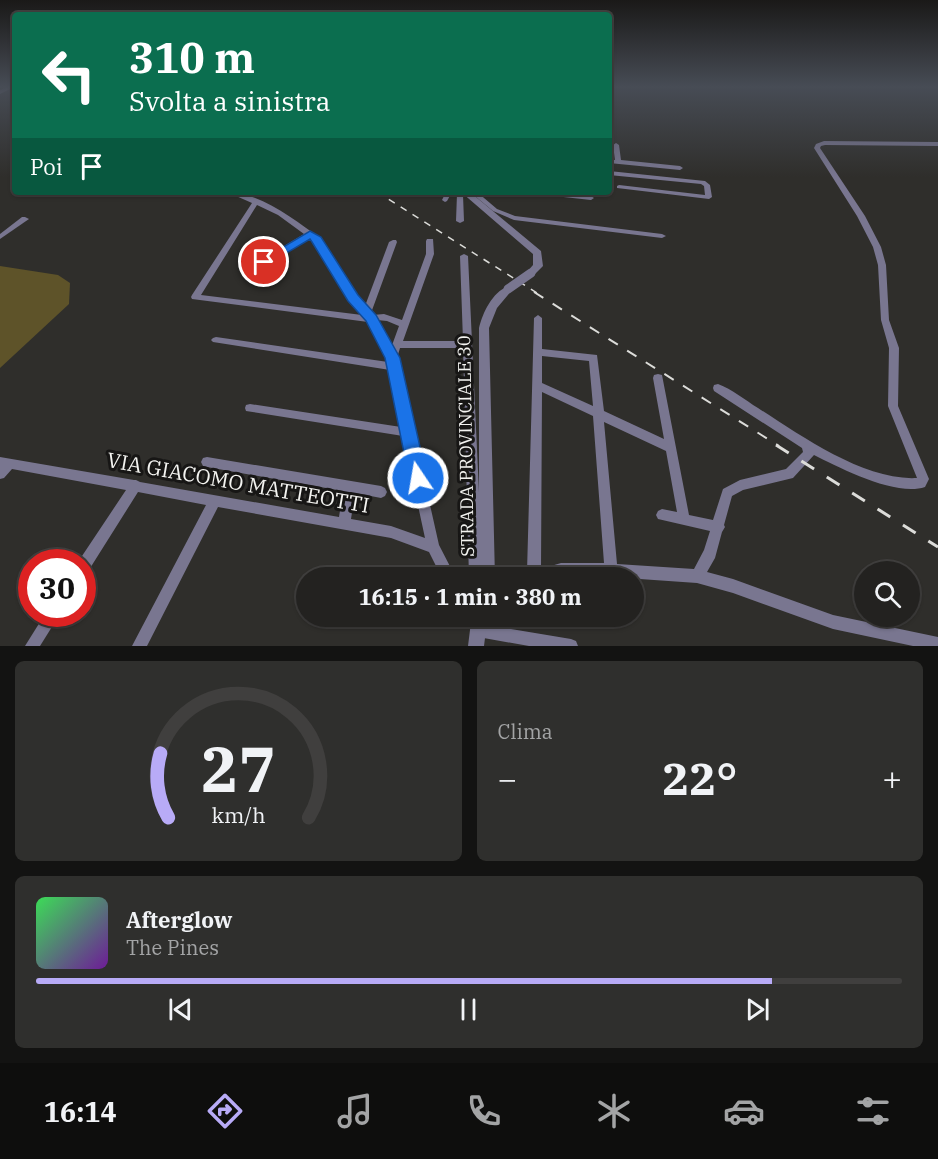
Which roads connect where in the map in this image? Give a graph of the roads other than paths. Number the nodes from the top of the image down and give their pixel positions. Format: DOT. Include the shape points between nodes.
graph roads {
  1 [pos="938,144"];
  2 [pos="616,145"];
  3 [pos="612,162"];
  4 [pos="618,162"];
  5 [pos="680,168"];
  6 [pos="612,172"];
  7 [pos="619,187"];
  8 [pos="238,195"];
  9 [pos="447,195"];
  10 [pos="460,195"];
  11 [pos="469,195"];
  12 [pos="477,195"];
  13 [pos="564,195"];
  14 [pos="591,198"];
  15 [pos="445,200"];
  16 [pos="256,202"];
  17 [pos="25,219"];
  18 [pos="460,221"];
  19 [pos="310,234"];
  20 [pos="662,236"];
  21 [pos="0,237"];
  22 [pos="430,241"];
  23 [pos="393,242"];
  24 [pos="464,256"];
  25 [pos="280,270"];
  26 [pos="369,316"];
  27 [pos="538,318"];
  28 [pos="405,325"];
  29 [pos="216,340"];
  30 [pos="467,344"];
  31 [pos="398,345"];
  32 [pos="537,352"];
  33 [pos="393,363"];
  34 [pos="658,378"];
  35 [pos="537,385"];
  36 [pos="718,388"];
  37 [pos="250,408"];
  38 [pos="598,414"];
  39 [pos="407,432"];
  40 [pos="807,445"];
  41 [pos="671,448"];
  42 [pos="207,462"];
  43 [pos="5,463"];
  44 [pos="0,474"];
  45 [pos="136,485"];
  46 [pos="350,487"];
  47 [pos="381,492"];
  48 [pos="215,500"];
  49 [pos="662,515"];
  50 [pos="684,519"];
  51 [pos="344,523"];
  52 [pos="719,527"];
  53 [pos="434,548"];
  54 [pos="94,549"];
  55 [pos="444,567"];
  56 [pos="476,567"];
  57 [pos="487,567"];
  58 [pos="532,567"];
  59 [pos="611,567"];
  60 [pos="644,572"];
  61 [pos="697,576"];
  62 [pos="44,627"];
  63 [pos="486,627"];
  64 [pos="938,644"];
  65 [pos="32,646"];
  66 [pos="139,646"];
  67 [pos="571,646"];
  1 -- 40 [label="street" via="818,145 877,247 882,265 885,320 894,348 893,406 924,479 913,485 892,480"];
  2 -- 4 [label="street"];
  3 -- 4 [label="street"];
  4 -- 5 [label="street"];
  6 -- 7 [label="street" via="703,182 709,197"];
  8 -- 16 [label="street"];
  9 -- 15 [label="street"];
  10 -- 18 [label="street"];
  11 -- 57 [label="street, STRADA PROVINCIALE 30, bridge" via="538,253 538,266 496,300 488,312 483,342"];
  12 -- 20 [label="street" via="495,210 514,218"];
  13 -- 14 [label="street"];
  16 -- 19 [label="street" via="281,213"];
  16 -- 26 [label="street" via="195,297"];
  17 -- 21 [label="street"];
  19 -- 25 [label="street" via="264,262"];
  19 -- 26 [label="street"];
  22 -- 28 [label="street" via="430,254"];
  23 -- 26 [label="street"];
  24 -- 30 [label="street"];
  26 -- 28 [label="street" via="386,317"];
  26 -- 33 [label="street"];
  27 -- 32 [label="street"];
  28 -- 31 [label="street"];
  29 -- 33 [label="street"];
  30 -- 31 [label="street"];
  30 -- 56 [label="street"];
  31 -- 33 [label="street"];
  32 -- 35 [label="street"];
  32 -- 38 [label="street" via="594,358"];
  33 -- 39 [label="street"];
  34 -- 41 [label="street"];
  35 -- 38 [label="street"];
  35 -- 58 [label="street"];
  36 -- 40 [label="street"];
  37 -- 39 [label="street"];
  38 -- 41 [label="street"];
  38 -- 59 [label="street"];
  39 -- 53 [label="street"];
  40 -- 52 [label="street" via="809,453 789,474 732,488 727,493"];
  41 -- 50 [label="street"];
  42 -- 46 [label="street"];
  43 -- 44 [label="street"];
  43 -- 45 [label="street, VIA GIACOMO MATTEOTTI"];
  45 -- 48 [label="street, VIA GIACOMO MATTEOTTI"];
  45 -- 54 [label="street"];
  46 -- 47 [label="street"];
  46 -- 51 [label="street"];
  48 -- 51 [label="street, VIA GIACOMO MATTEOTTI"];
  48 -- 66 [label="street"];
  49 -- 50 [label="street"];
  50 -- 52 [label="street"];
  51 -- 53 [label="street, VIA GIACOMO MATTEOTTI" via="392,532"];
  52 -- 61 [label="street"];
  53 -- 55 [label="street"];
  60 -- 61 [label="street"];
  61 -- 64 [label="street" via="832,622"];
  62 -- 65 [label="street"];
  63 -- 67 [label="street"];
}
